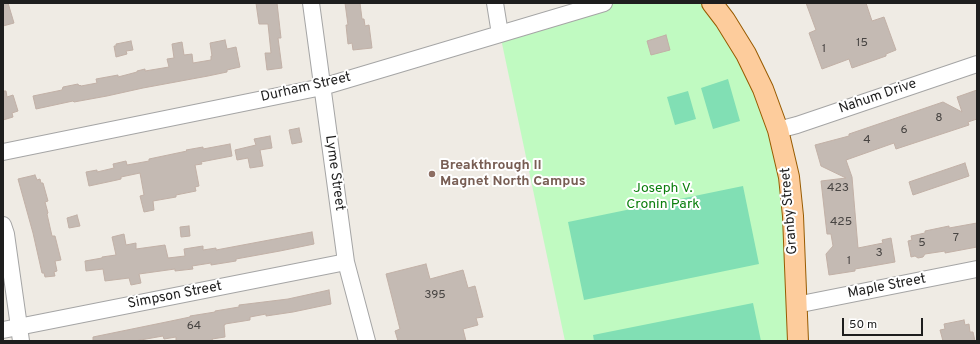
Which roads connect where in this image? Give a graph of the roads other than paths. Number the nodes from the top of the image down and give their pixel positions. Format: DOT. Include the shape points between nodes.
graph roads {
  1 [pos="311,3"];
  2 [pos="495,3"];
  3 [pos="604,3"];
  4 [pos="712,3"];
  5 [pos="500,34"];
  6 [pos="977,64"];
  7 [pos="322,87"];
  8 [pos="778,130"];
  9 [pos="3,152"];
  10 [pos="3,225"];
  11 [pos="346,262"];
  12 [pos="977,269"];
  13 [pos="796,305"];
  14 [pos="3,330"];
  15 [pos="20,334"];
  16 [pos="367,341"];
  17 [pos="798,341"];
  1 -- 7 [label="street, Lyme Street"];
  2 -- 5 [label="street"];
  3 -- 5 [label="street, Durham Street"];
  4 -- 8 [label="main road, Granby Street" via="746,54 763,89"];
  5 -- 7 [label="street, Durham Street"];
  6 -- 8 [label="street, Nahum Drive"];
  7 -- 9 [label="street, Durham Street"];
  7 -- 11 [label="street, Lyme Street"];
  8 -- 13 [label="main road, Granby Street" via="789,177"];
  10 -- 15 [label="street"];
  11 -- 15 [label="street, Simpson Street"];
  11 -- 16 [label="street, Lyme Street"];
  12 -- 13 [label="street, Maple Street"];
  13 -- 17 [label="main road, Granby Street"];
  14 -- 15 [label="street, Simpson Street"];
}
